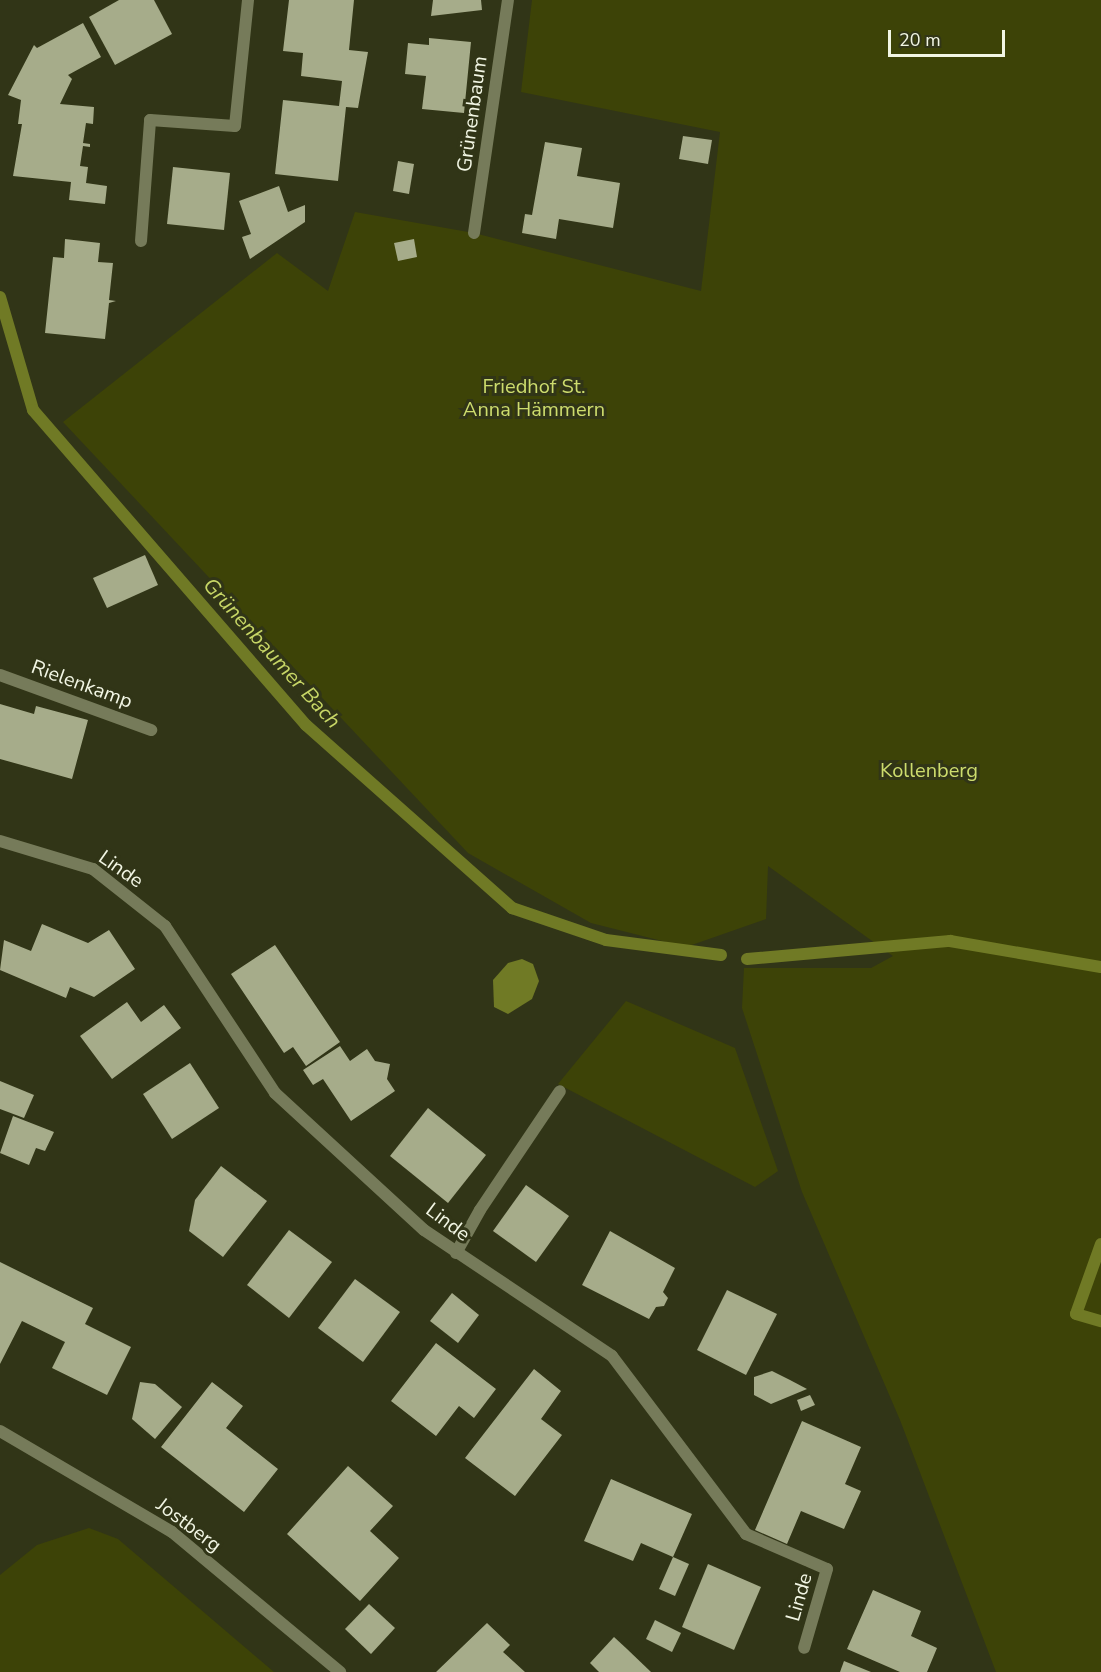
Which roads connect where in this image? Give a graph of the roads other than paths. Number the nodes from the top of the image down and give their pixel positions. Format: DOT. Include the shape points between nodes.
graph roads {
  1 [pos="248,0"];
  2 [pos="508,0"];
  3 [pos="474,233"];
  4 [pos="141,241"];
  5 [pos="0,675"];
  6 [pos="152,730"];
  7 [pos="0,841"];
  8 [pos="560,1091"];
  9 [pos="456,1253"];
  10 [pos="0,1431"];
  11 [pos="804,1648"];
  12 [pos="340,1672"];
  1 -- 4 [label="street" via="235,126 150,120"];
  2 -- 3 [label="street, Grünenbaum"];
  5 -- 6 [label="street, Rielenkamp"];
  7 -- 9 [label="street, Linde" via="93,869 165,926 275,1093 424,1230"];
  8 -- 9 [label="street" via="480,1210"];
  9 -- 11 [label="street, Linde" via="612,1356 746,1534 827,1569"];
  10 -- 12 [label="street, Jostberg" via="172,1532"];
}
